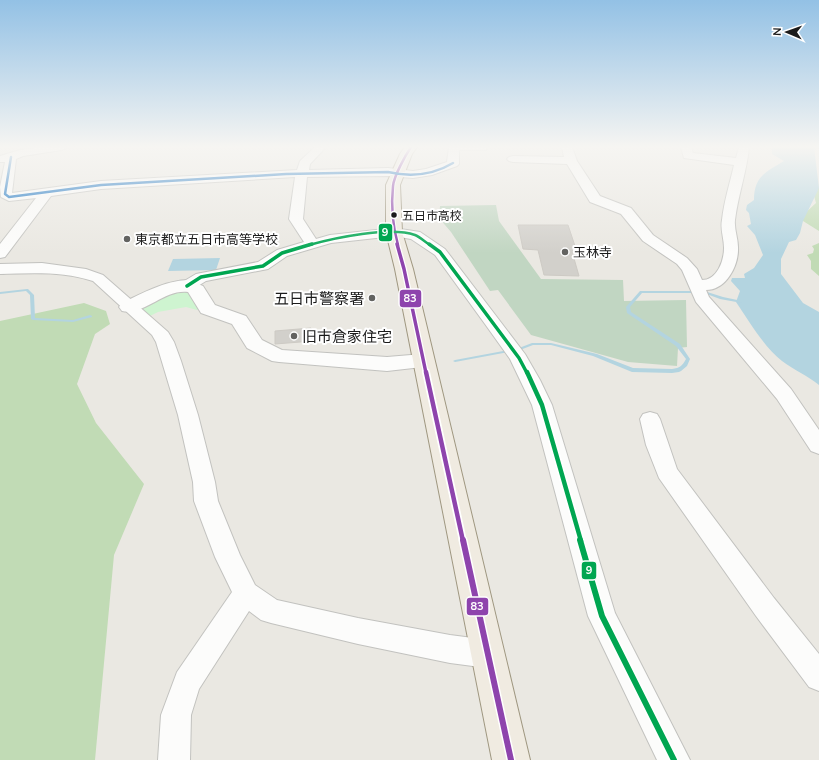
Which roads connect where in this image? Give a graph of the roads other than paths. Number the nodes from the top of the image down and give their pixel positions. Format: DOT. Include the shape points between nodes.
graph roads {
  1 [pos="5,182"];
  2 [pos="160,182"];
  3 [pos="300,182"];
  4 [pos="394,182"];
  5 [pos="585,182"];
  6 [pos="736,182"];
  7 [pos="47,192"];
  8 [pos="2,195"];
  9 [pos="394,232"];
  10 [pos="312,244"];
  11 [pos="1,252"];
  12 [pos="0,270"];
  13 [pos="187,286"];
  14 [pos="698,289"];
  15 [pos="130,306"];
  16 [pos="423,361"];
  17 [pos="650,419"];
  18 [pos="818,442"];
  19 [pos="246,593"];
  20 [pos="488,654"];
  21 [pos="819,677"];
  22 [pos="174,760"];
  23 [pos="512,760"];
  24 [pos="674,760"];
  1 -- 8 [label="street"];
  2 -- 7 [label="street"];
  3 -- 10 [label="street" via="296,219"];
  4 -- 9 [label="main road" via="392,200"];
  5 -- 14 [label="street" via="595,199 626,211 648,238 682,261 689,269"];
  6 -- 14 [label="street" via="728,221 731,249 728,263 717,281"];
  7 -- 8 [label="street" via="16,197"];
  7 -- 11 [label="street"];
  9 -- 10 [label="street" via="330,239"];
  9 -- 16 [label="main road"];
  9 -- 24 [label="street" via="415,235 440,252 514,351 531,380 542,406 602,616"];
  10 -- 13 [label="street" via="282,253 263,266 201,277"];
  12 -- 15 [label="street" via="42,268 86,274 98,278"];
  13 -- 15 [label="street" via="167,290"];
  13 -- 16 [label="street" via="197,291 208,309 239,320 254,344 279,356 387,364"];
  14 -- 18 [label="street" via="733,336 784,394"];
  15 -- 19 [label="street" via="159,332 165,342 188,415 206,501 228,557"];
  16 -- 20 [label="main road"];
  17 -- 21 [label="street" via="667,472 765,608"];
  19 -- 20 [label="street" via="271,611 358,631"];
  19 -- 22 [label="street" via="187,682 176,715"];
  20 -- 23 [label="main road"];
}
